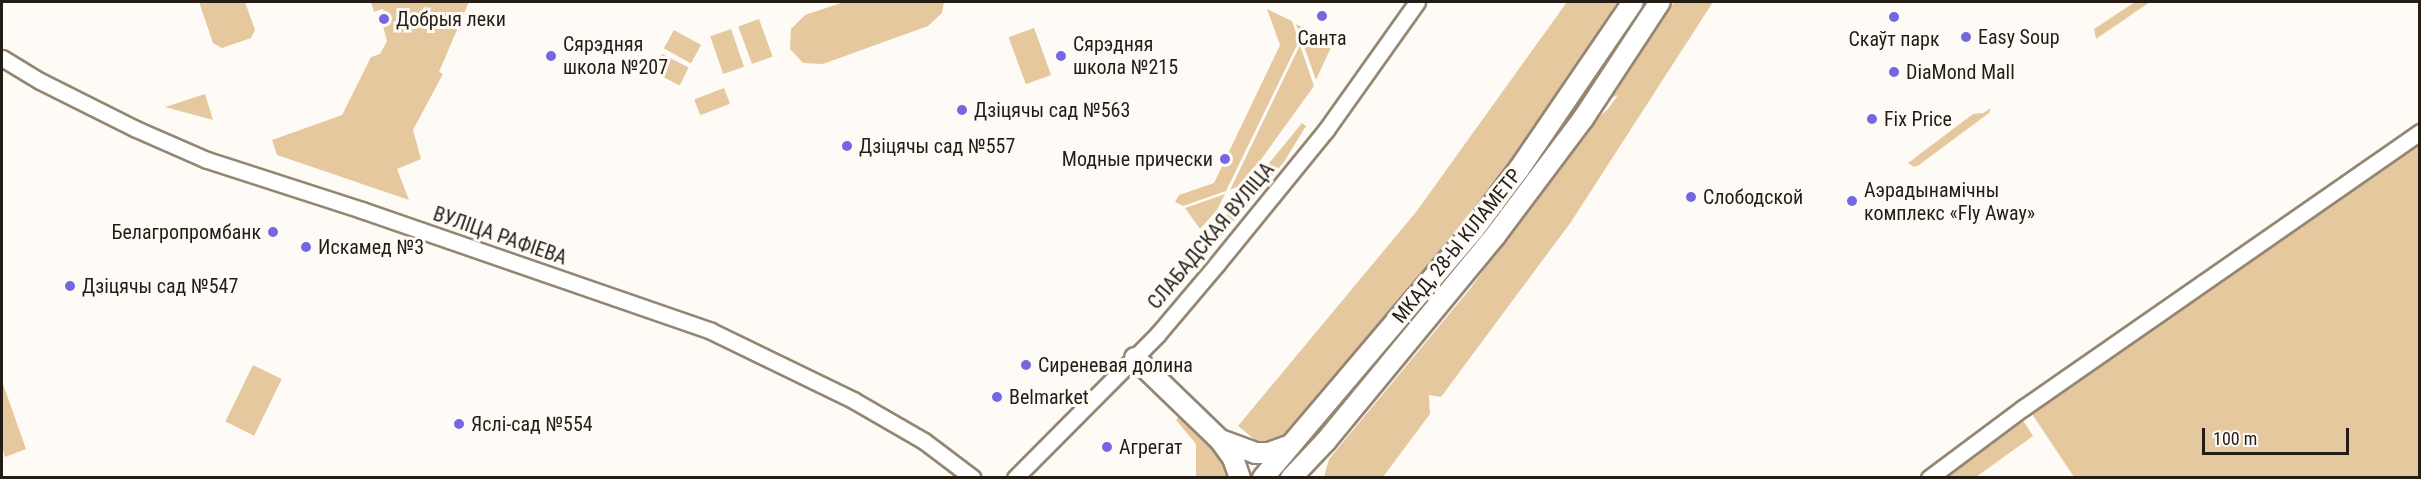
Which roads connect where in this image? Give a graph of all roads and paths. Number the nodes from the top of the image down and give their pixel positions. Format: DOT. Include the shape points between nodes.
graph roads {
  1 [pos="1417,2"];
  2 [pos="1633,2"];
  3 [pos="1660,2"];
  4 [pos="2,58"];
  5 [pos="2420,132"];
  6 [pos="1135,358"];
  7 [pos="1220,440"];
  8 [pos="1326,441"];
  9 [pos="1294,444"];
  10 [pos="973,477"];
  11 [pos="1015,477"];
  12 [pos="1240,477"];
  13 [pos="1263,477"];
  14 [pos="1291,477"];
  15 [pos="1315,477"];
  16 [pos="1929,477"];
  1 -- 6 [label="main road, СЛАБАДСКАЯ ВУЛІЦА" via="1326,129"];
  2 -- 9 [label="highway, МКАД, 28-Ы КІЛАМЕТР" via="1474,230"];
  3 -- 8 [label="highway, МКАД, 28-Ы КІЛАМЕТР" via="1577,128 1451,292"];
  4 -- 10 [label="main road, ВУЛІЦА РАФІЕВА" via="178,149 711,331 853,400 924,441"];
  5 -- 16 [label="main road"];
  6 -- 7 [label="highway"];
  6 -- 11 [label="main road, СЛАБАДСКАЯ ВУЛІЦА"];
  7 -- 9 [label="highway" via="1255,453 1269,453"];
  7 -- 12 [label="highway"];
  8 -- 14 [label="highway, МКАД, 28-Ы КІЛАМЕТР"];
  8 -- 15 [label="highway" via="1315,465"];
  9 -- 13 [label="highway, МКАД, 28-Ы КІЛАМЕТР"];
}
